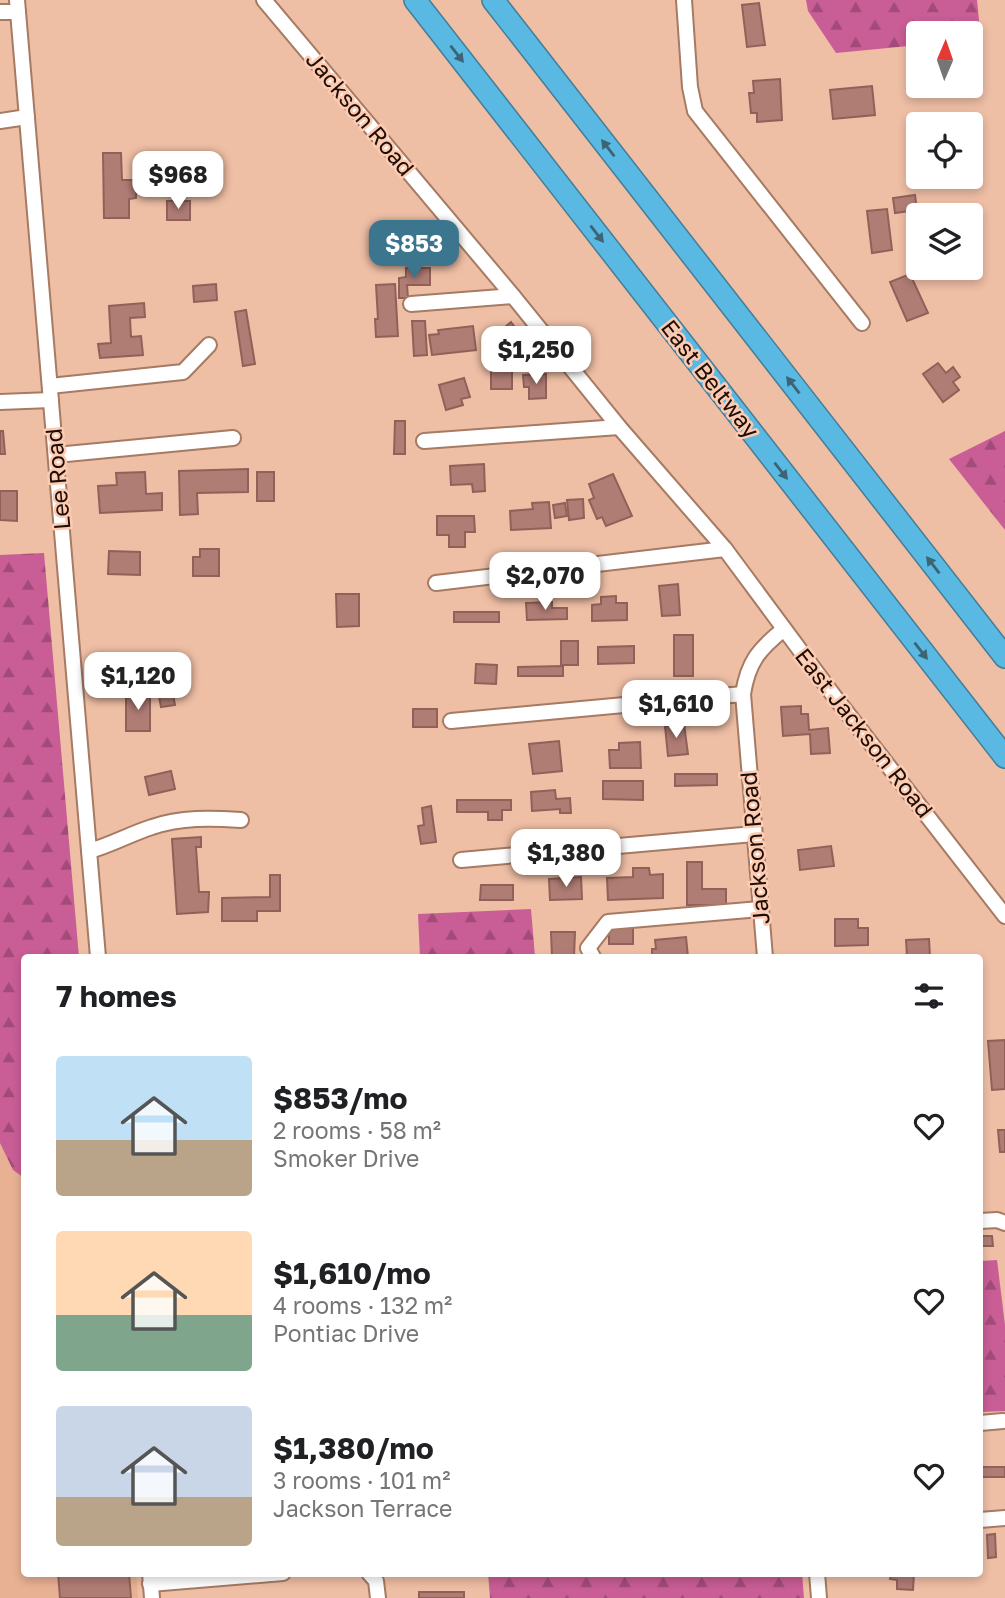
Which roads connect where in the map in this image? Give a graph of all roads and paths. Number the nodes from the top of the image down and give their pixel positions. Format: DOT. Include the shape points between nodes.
graph roads {
  1 [pos="264,0"];
  2 [pos="415,0"];
  3 [pos="493,0"];
  4 [pos="684,0"];
  5 [pos="18,6"];
  6 [pos="0,12"];
  7 [pos="27,117"];
  8 [pos="0,121"];
  9 [pos="513,296"];
  10 [pos="411,304"];
  11 [pos="862,323"];
  12 [pos="209,345"];
  13 [pos="50,393"];
  14 [pos="0,402"];
  15 [pos="619,427"];
  16 [pos="233,438"];
  17 [pos="424,441"];
  18 [pos="56,455"];
  19 [pos="725,549"];
  20 [pos="436,583"];
  21 [pos="785,629"];
  22 [pos="1005,657"];
  23 [pos="743,694"];
  24 [pos="451,721"];
  25 [pos="1005,757"];
  26 [pos="241,820"];
  27 [pos="754,834"];
  28 [pos="89,851"];
  29 [pos="461,860"];
  30 [pos="760,909"];
  31 [pos="1005,916"];
  32 [pos="98,954"];
  33 [pos="591,954"];
  34 [pos="765,954"];
  35 [pos="983,1221"];
  36 [pos="1005,1223"];
  37 [pos="1003,1421"];
  38 [pos="983,1423"];
  39 [pos="1005,1518"];
  40 [pos="983,1520"];
  41 [pos="239,1577"];
  42 [pos="372,1577"];
  43 [pos="817,1577"];
  44 [pos="151,1585"];
  45 [pos="378,1598"];
  46 [pos="819,1598"];
  1 -- 9 [label="street, Jackson Road"];
  2 -- 25 [label="highway, East Beltway, one-way"];
  22 -- 3 [label="highway, one-way"];
  4 -- 11 [label="street" via="695,111"];
  5 -- 6 [label="street"];
  5 -- 7 [label="street, Lee Road"];
  7 -- 8 [label="street"];
  7 -- 13 [label="street, Lee Road"];
  9 -- 10 [label="street"];
  9 -- 15 [label="street, Jackson Road"];
  12 -- 13 [label="street" via="183,372"];
  13 -- 14 [label="street"];
  13 -- 18 [label="street, Lee Road"];
  15 -- 17 [label="street"];
  15 -- 19 [label="street, Jackson Road"];
  16 -- 18 [label="street"];
  18 -- 28 [label="street, Lee Road"];
  19 -- 20 [label="street"];
  19 -- 21 [label="street, East Jackson Road"];
  21 -- 23 [label="street, Jackson Road" via="762,646 746,674"];
  21 -- 31 [label="street, East Jackson Road"];
  23 -- 24 [label="street"];
  23 -- 27 [label="street, Jackson Road"];
  26 -- 28 [label="street" via="174,821"];
  27 -- 29 [label="street"];
  27 -- 30 [label="street, Jackson Road"];
  28 -- 32 [label="street, Lee Road"];
  30 -- 33 [label="street" via="608,922 588,948"];
  30 -- 34 [label="street, Jackson Road"];
  35 -- 36 [label="street"];
  37 -- 38 [label="street"];
  39 -- 40 [label="street"];
  41 -- 44 [label="street"];
  42 -- 45 [label="street"];
  43 -- 46 [label="street"];
}
